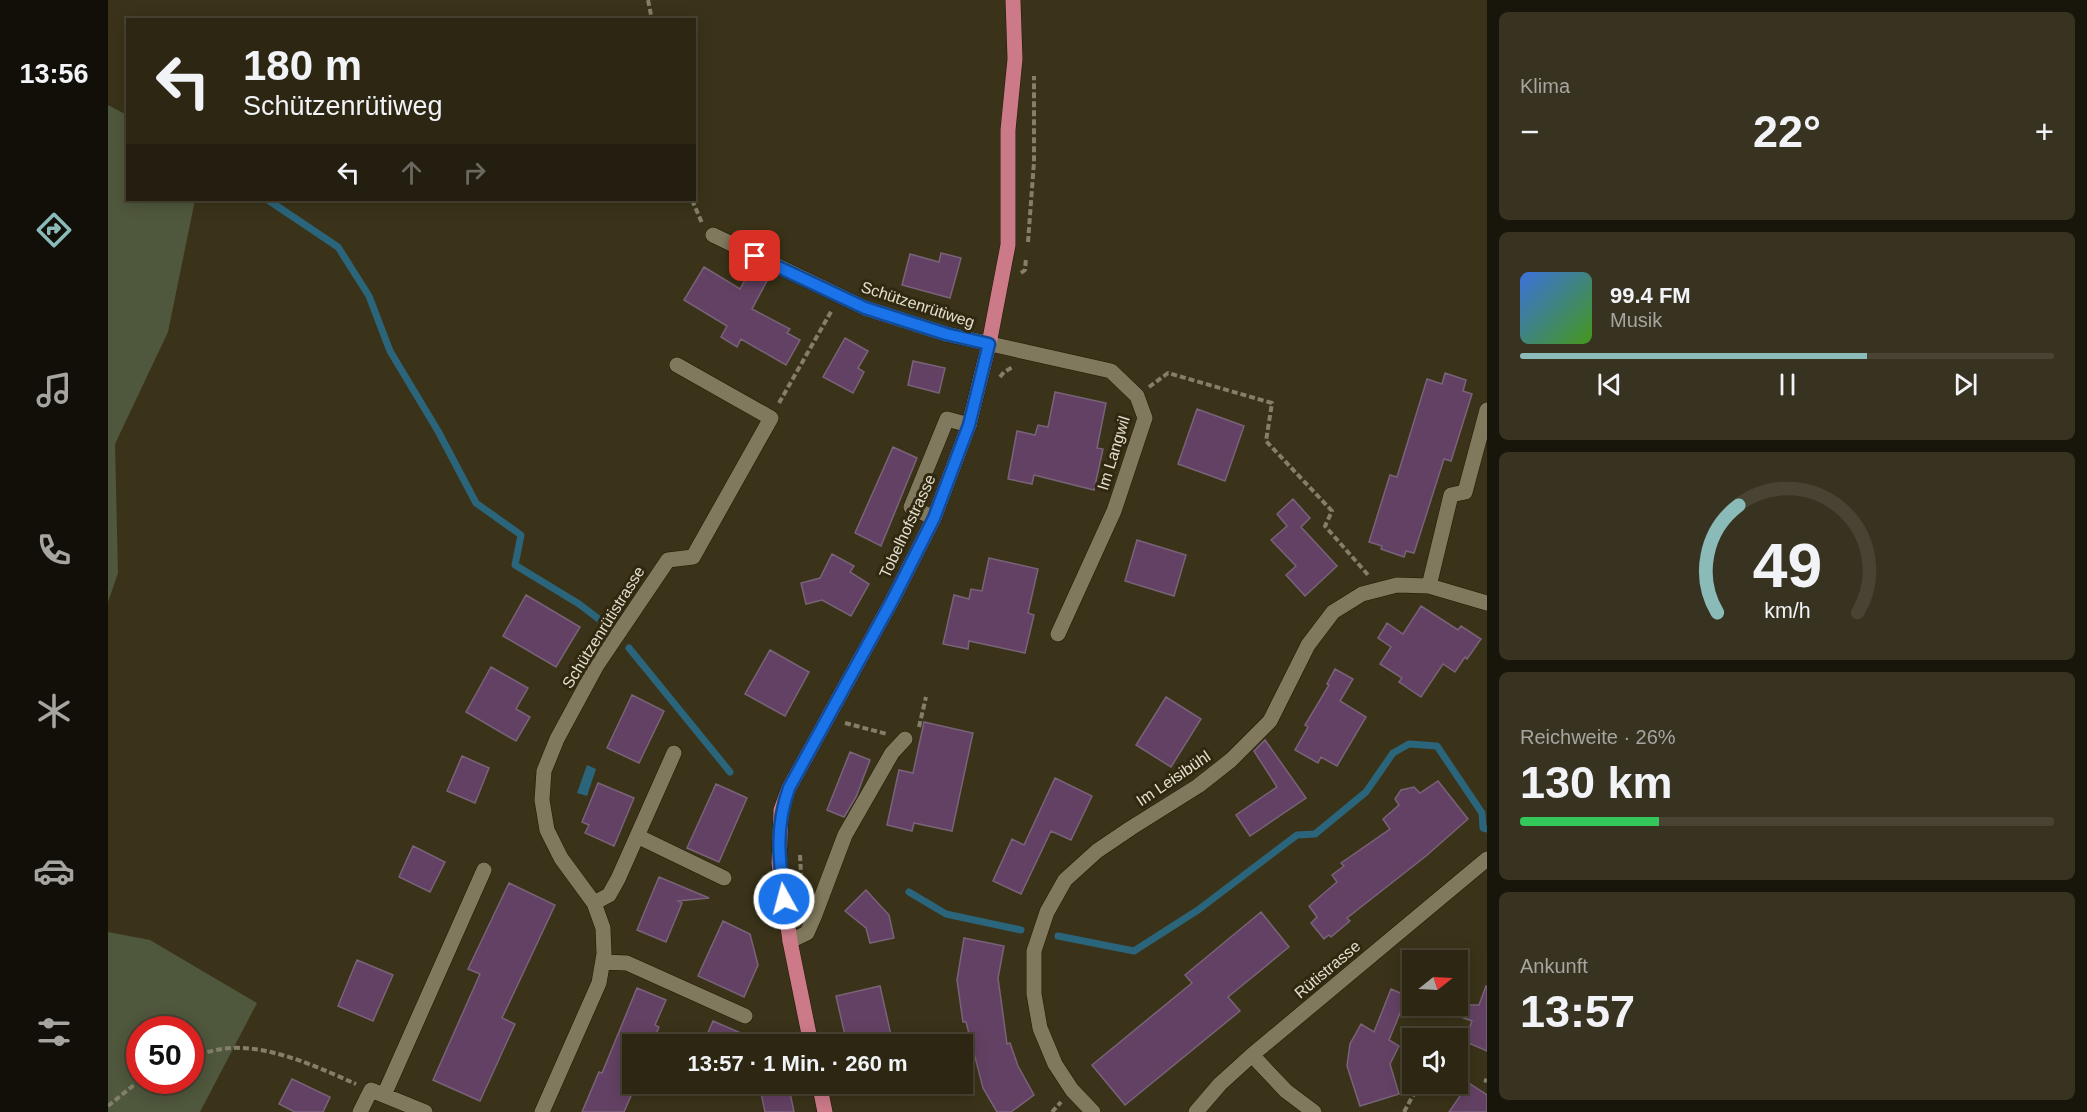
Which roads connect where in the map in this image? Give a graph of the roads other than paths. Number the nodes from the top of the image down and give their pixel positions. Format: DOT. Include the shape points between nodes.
graph roads {
  1 [pos="1013,0"];
  2 [pos="712,235"];
  3 [pos="989,344"];
  4 [pos="677,365"];
  5 [pos="1487,410"];
  6 [pos="969,425"];
  7 [pos="934,518"];
  8 [pos="1429,586"];
  9 [pos="1487,603"];
  10 [pos="1058,634"];
  11 [pos="906,735"];
  12 [pos="674,753"];
  13 [pos="637,836"];
  14 [pos="1487,859"];
  15 [pos="484,870"];
  16 [pos="724,878"];
  17 [pos="594,903"];
  18 [pos="790,941"];
  19 [pos="603,962"];
  20 [pos="745,1016"];
  21 [pos="809,1034"];
  22 [pos="1252,1055"];
  23 [pos="378,1093"];
  24 [pos="821,1094"];
  25 [pos="360,1112"];
  26 [pos="425,1112"];
  27 [pos="542,1112"];
  28 [pos="825,1112"];
  29 [pos="1093,1112"];
  30 [pos="1196,1112"];
  31 [pos="1314,1112"];
  1 -- 3 [label="main road, Tobelhofstrasse" via="1015,59 1008,130 1008,245"];
  2 -- 3 [label="street, Schützenrütiweg" via="865,308"];
  3 -- 6 [label="main road, Tobelhofstrasse"];
  3 -- 10 [label="street, Im Langwil" via="1111,371 1137,396 1145,418 1114,511"];
  4 -- 17 [label="street, Schützenrütistrasse" via="771,418 693,556 668,560 597,665 544,771 542,800 547,830 561,858"];
  5 -- 8 [label="street" via="1465,492 1451,495"];
  6 -- 7 [label="main road, Tobelhofstrasse"];
  6 -- 7 [label="street" via="947,420 911,507"];
  7 -- 18 [label="main road, Tobelhofstrasse" via="789,788 781,810 779,863"];
  8 -- 9 [label="street, Im Leisibühl"];
  8 -- 29 [label="street, Im Leisibühl" via="1374,589 1333,612 1308,645 1270,721 1231,760 1106,846 1065,880 1047,912 1034,951 1034,994 1040,1028 1055,1064"];
  11 -- 18 [label="street" via="891,753 845,835 807,933"];
  12 -- 13 [label="street"];
  13 -- 16 [label="street"];
  13 -- 17 [label="street" via="609,895"];
  14 -- 22 [label="street, Rütistrasse"];
  15 -- 23 [label="street"];
  17 -- 19 [label="street, Schützenrütistrasse" via="603,928"];
  18 -- 21 [label="main road, Tobelhofstrasse"];
  19 -- 20 [label="street" via="627,963"];
  19 -- 27 [label="street, Schützenrütistrasse" via="599,983"];
  22 -- 30 [label="street, Rütistrasse"];
  22 -- 31 [label="street" via="1286,1091"];
  23 -- 25 [label="street"];
  23 -- 26 [label="street"];
  24 -- 28 [label="main road"];
}
